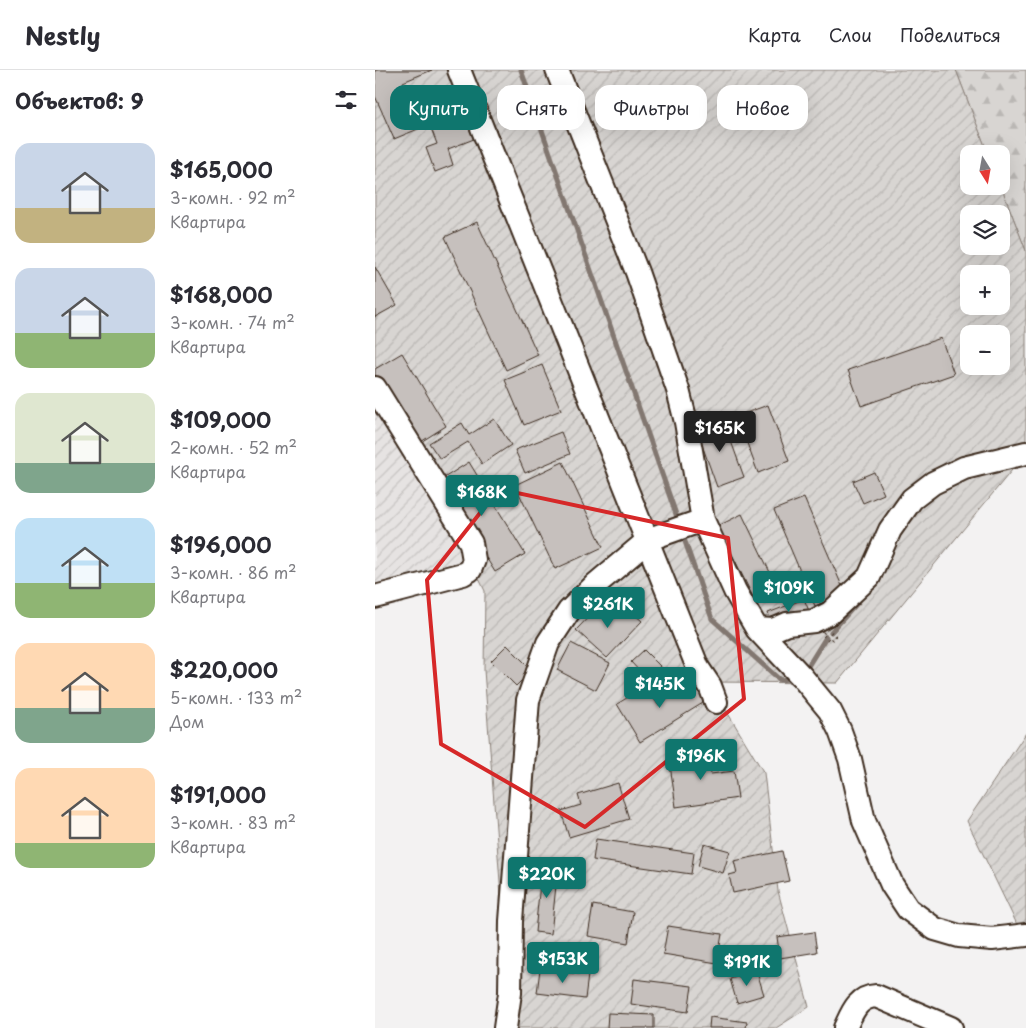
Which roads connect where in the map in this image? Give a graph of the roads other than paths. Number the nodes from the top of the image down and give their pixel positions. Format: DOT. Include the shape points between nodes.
graph roads {
  1 [pos="459,70"];
  2 [pos="557,70"];
  3 [pos="375,388"];
  4 [pos="1026,453"];
  5 [pos="698,522"];
  6 [pos="651,540"];
  7 [pos="375,596"];
  8 [pos="757,629"];
  9 [pos="716,702"];
  10 [pos="1026,935"];
  11 [pos="505,1028"];
  12 [pos="845,1028"];
  13 [pos="951,1028"];
  1 -- 6 [label="street"];
  2 -- 5 [label="street" via="637,272 678,390 687,422"];
  3 -- 7 [label="street" via="471,543 474,560 470,570 463,574"];
  4 -- 8 [label="street" via="964,468 933,483 912,499 890,530 869,577 830,612 814,621 787,624 773,630"];
  5 -- 6 [label="street"];
  5 -- 8 [label="street"];
  6 -- 9 [label="street" via="698,668"];
  6 -- 11 [label="street" via="595,585 569,611 548,642 528,700 511,921 510,994"];
  8 -- 10 [label="street" via="830,711 850,759 864,821 892,885 908,909 935,929 959,936 992,939"];
  12 -- 13 [label="street" via="854,1007 869,996 876,996"];
}
